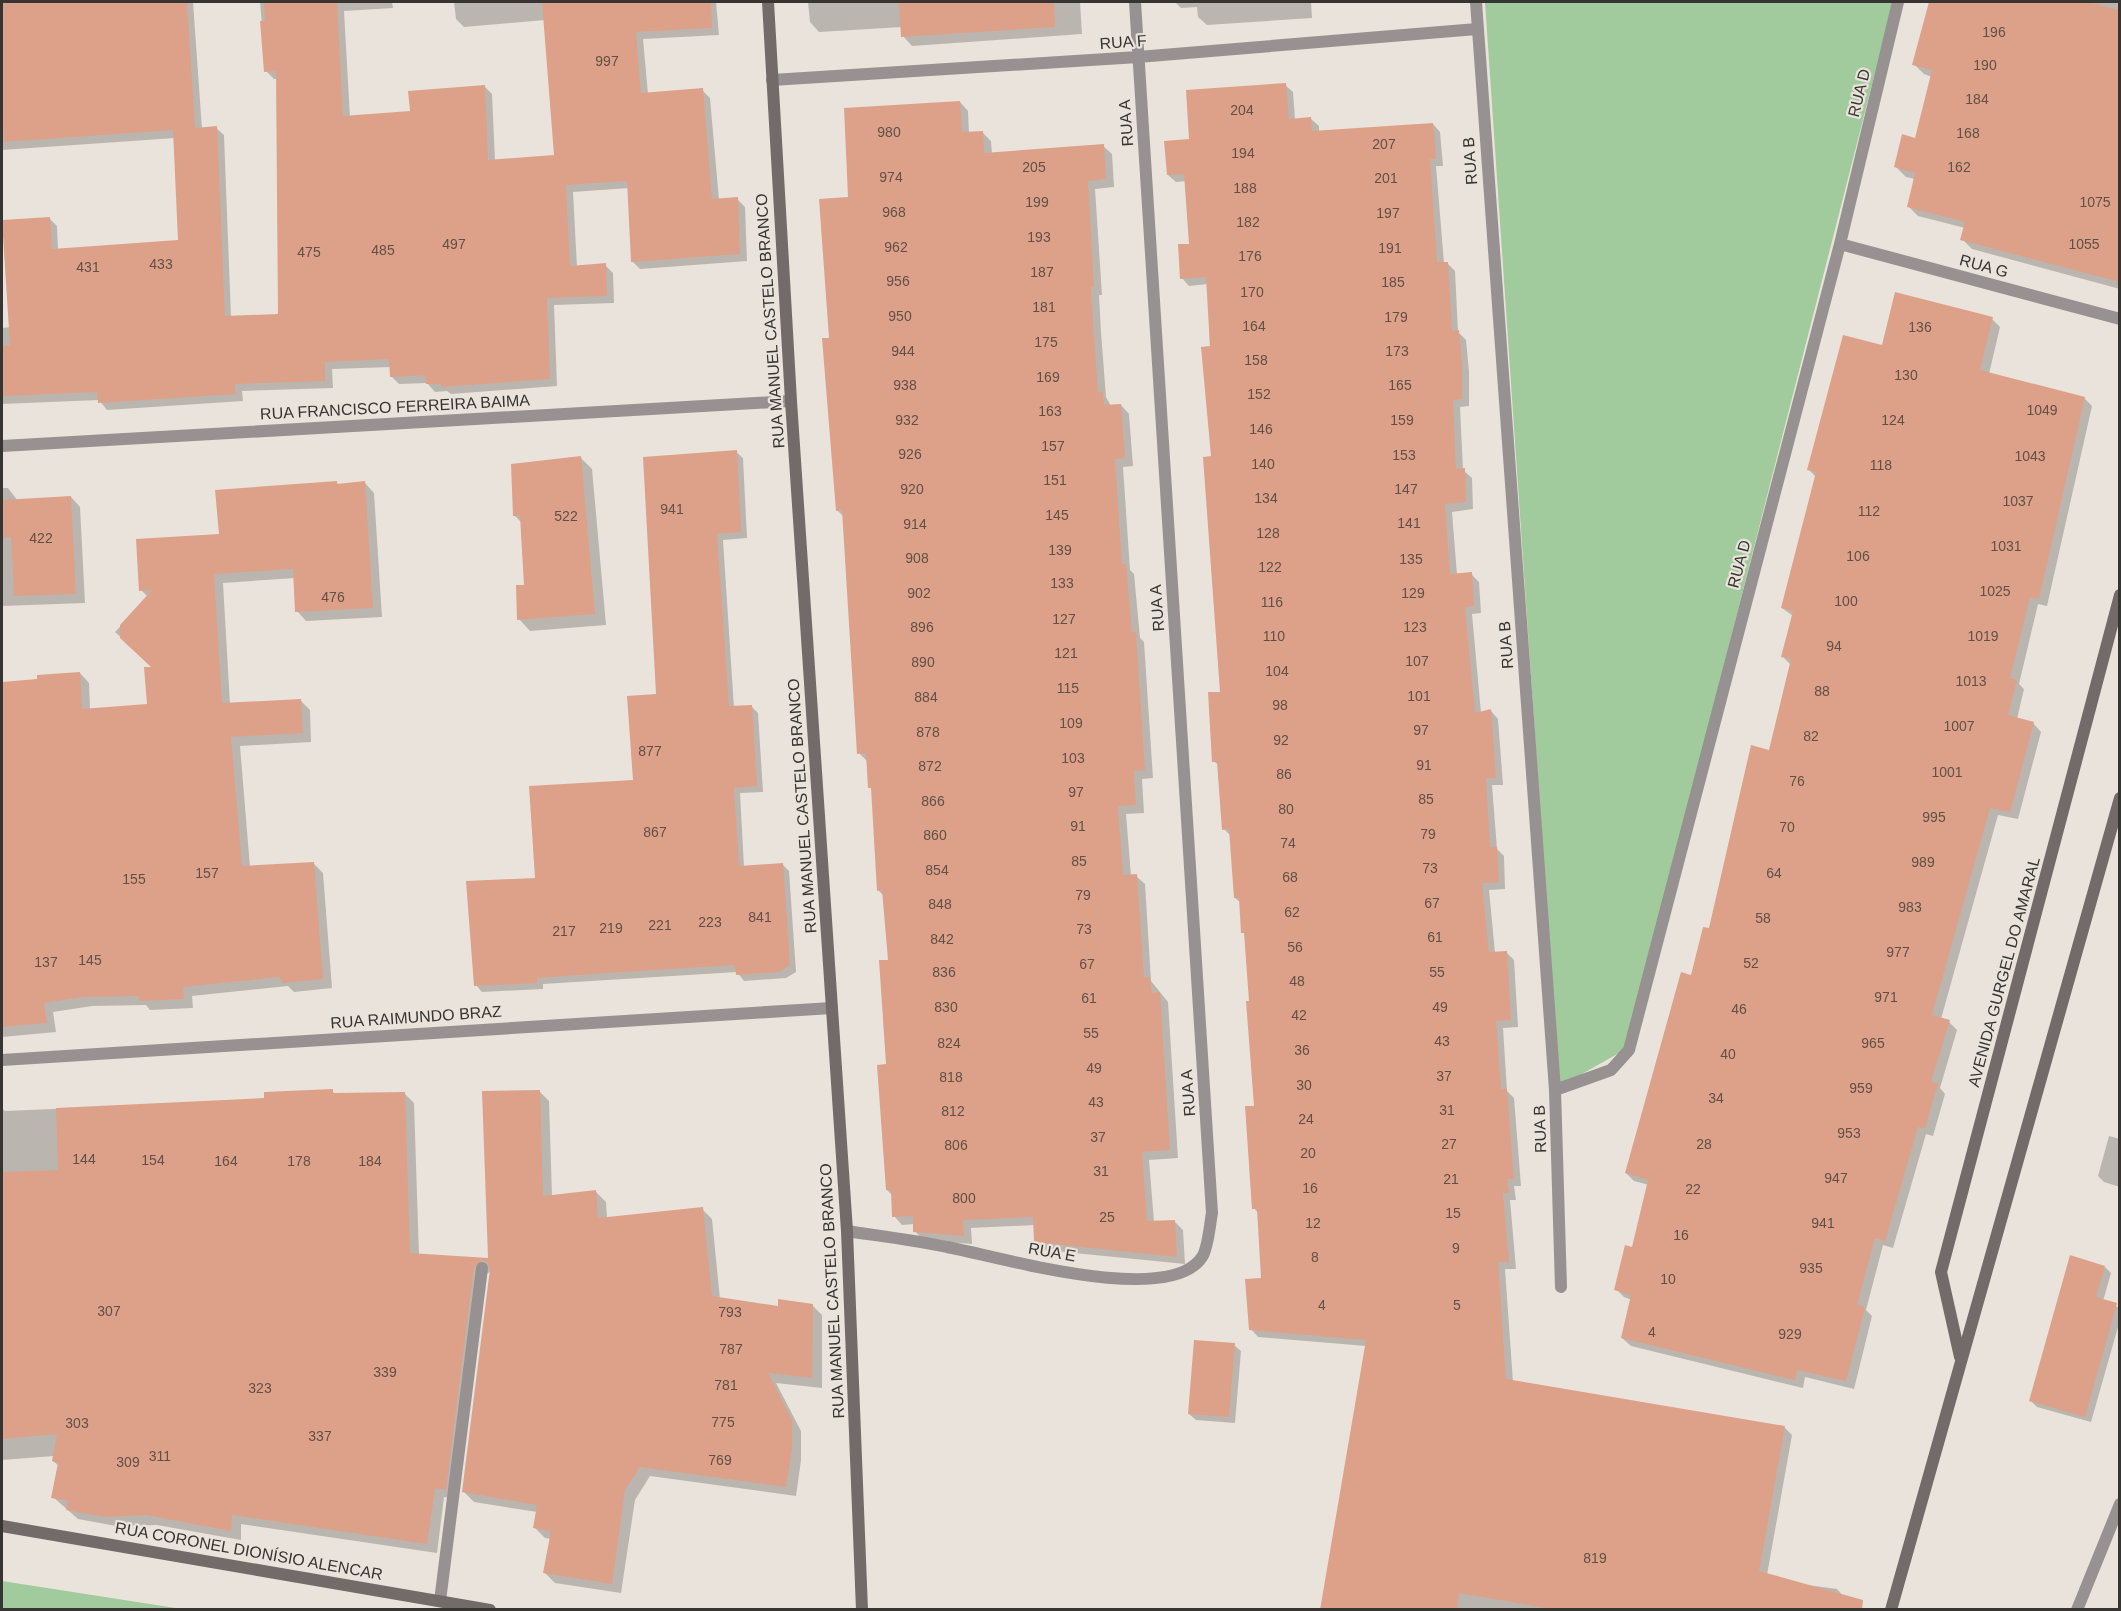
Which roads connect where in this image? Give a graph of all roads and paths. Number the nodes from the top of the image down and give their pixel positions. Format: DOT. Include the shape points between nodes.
graph roads {
  1 [pos="768,2"];
  2 [pos="1135,2"];
  3 [pos="1476,2"];
  4 [pos="1898,2"];
  5 [pos="1477,29"];
  6 [pos="1138,57"];
  7 [pos="771,80"];
  8 [pos="1840,244"];
  9 [pos="2120,319"];
  10 [pos="791,401"];
  11 [pos="2,446"];
  12 [pos="2120,595"];
  13 [pos="2120,798"];
  14 [pos="832,1008"];
  15 [pos="2,1060"];
  16 [pos="1555,1090"];
  17 [pos="1212,1213"];
  18 [pos="847,1231"];
  19 [pos="482,1268"];
  20 [pos="1561,1287"];
  21 [pos="1961,1358"];
  22 [pos="2120,1504"];
  23 [pos="2,1526"];
  24 [pos="440,1601"];
  25 [pos="490,1610"];
  26 [pos="862,1610"];
  27 [pos="1891,1610"];
  28 [pos="2077,1610"];
  1 -- 7 [label="street, RUA MANUEL CASTELO BRANCO"];
  2 -- 6 [label="street, RUA A"];
  3 -- 5 [label="street, RUA B"];
  4 -- 8 [label="street, RUA D"];
  5 -- 6 [label="street, RUA F"];
  5 -- 16 [label="street, RUA B"];
  6 -- 7 [label="street, RUA F"];
  6 -- 17 [label="street, RUA A"];
  7 -- 10 [label="street, RUA MANUEL CASTELO BRANCO"];
  8 -- 9 [label="street, RUA G"];
  8 -- 16 [label="street, RUA D" via="1629,1050 1611,1070"];
  10 -- 11 [label="street, RUA FRANCISCO FERREIRA BAIMA"];
  10 -- 14 [label="street, RUA MANUEL CASTELO BRANCO"];
  12 -- 21 [label="street, AVENIDA GURGEL DO AMARAL" via="1941,1272"];
  13 -- 21 [label="street, AVENIDA GURGEL DO AMARAL"];
  14 -- 15 [label="street, RUA RAIMUNDO BRAZ"];
  14 -- 18 [label="street, RUA MANUEL CASTELO BRANCO"];
  16 -- 20 [label="street, RUA B"];
  17 -- 18 [label="street, RUA E" via="1203,1257 1182,1273 1149,1280 1041,1269 946,1246"];
  18 -- 26 [label="street, RUA MANUEL CASTELO BRANCO"];
  19 -- 24 [label="street"];
  21 -- 27 [label="street, AVENIDA GURGEL DO AMARAL"];
  22 -- 28 [label="street"];
  23 -- 24 [label="street, RUA CORONEL DIONÍSIO ALENCAR"];
  24 -- 25 [label="street, RUA CORONEL DIONÍSIO ALENCAR"];
}
